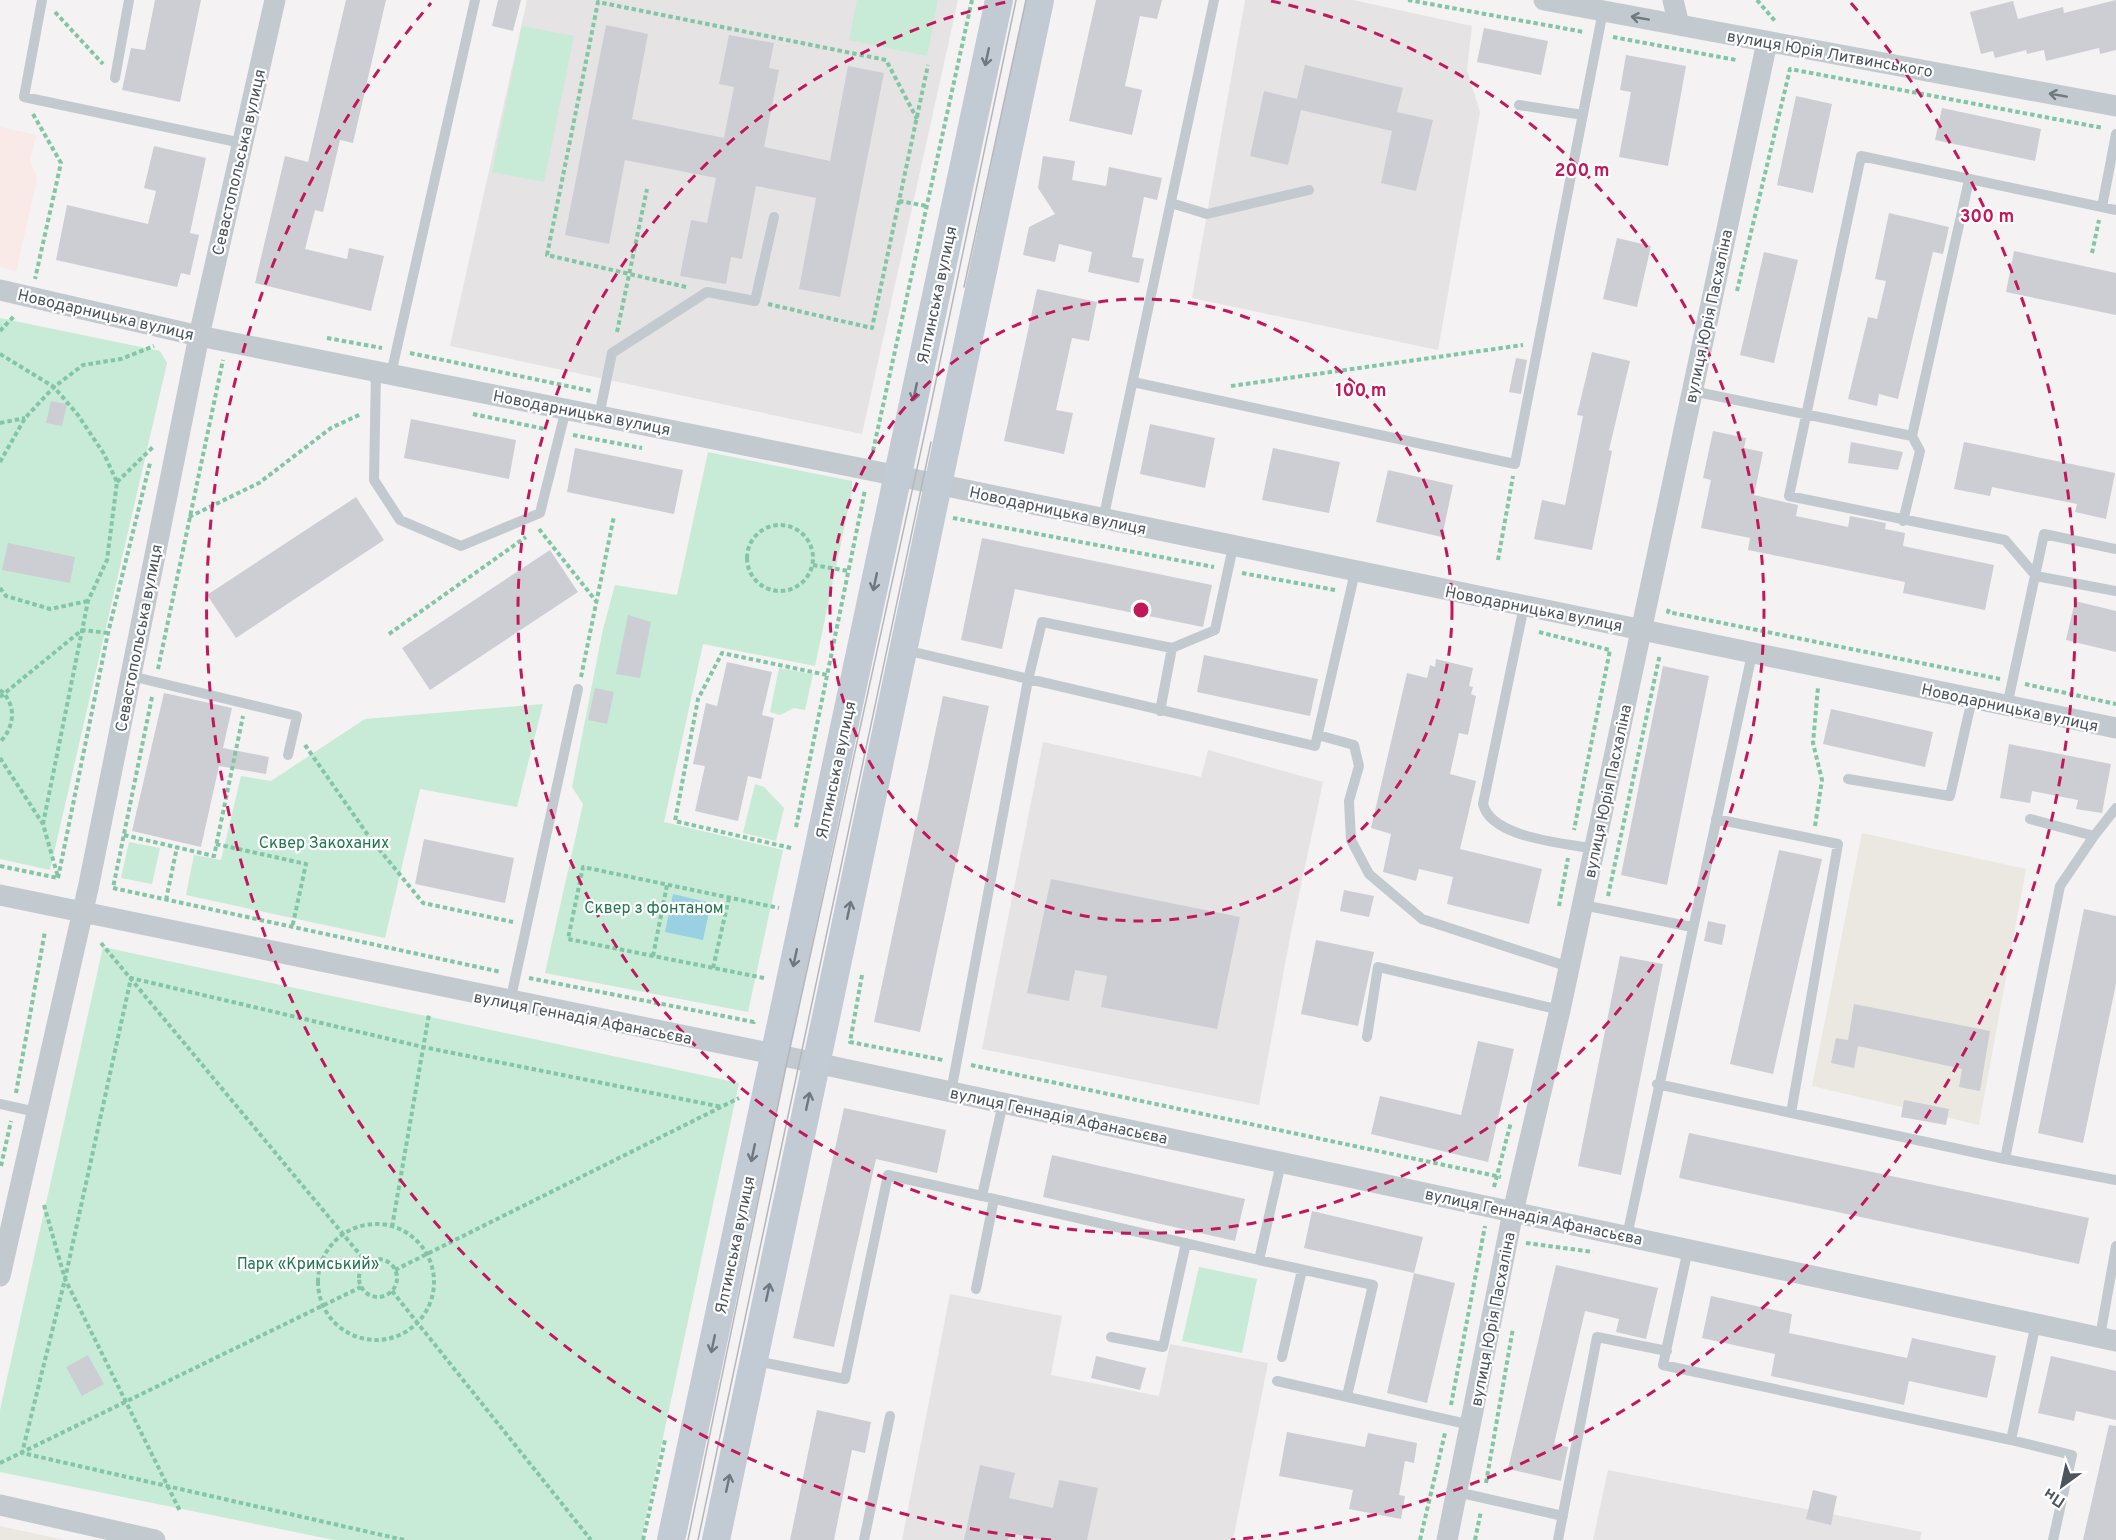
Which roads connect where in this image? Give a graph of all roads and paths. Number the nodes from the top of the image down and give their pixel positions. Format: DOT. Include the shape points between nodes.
graph roads {
  1 [pos="42,0"];
  2 [pos="129,0"];
  3 [pos="274,0"];
  4 [pos="475,0"];
  5 [pos="972,0"];
  6 [pos="999,0"];
  7 [pos="1040,0"];
  8 [pos="1214,0"];
  9 [pos="1408,0"];
  10 [pos="1544,0"];
  11 [pos="1673,0"];
  12 [pos="1757,0"];
  13 [pos="51,9"];
  14 [pos="1603,11"];
  15 [pos="1679,25"];
  16 [pos="1772,33"];
  17 [pos="1600,35"];
  18 [pos="1736,60"];
  19 [pos="928,65"];
  20 [pos="115,78"];
  21 [pos="24,97"];
  22 [pos="1519,105"];
  23 [pos="2116,106"];
  24 [pos="1583,115"];
  25 [pos="917,120"];
  26 [pos="2104,128"];
  27 [pos="2116,134"];
  28 [pos="242,143"];
  29 [pos="1969,180"];
  30 [pos="647,189"];
  31 [pos="1309,190"];
  32 [pos="899,201"];
  33 [pos="1171,203"];
  34 [pos="927,206"];
  35 [pos="2102,207"];
  36 [pos="2116,210"];
  37 [pos="774,217"];
  38 [pos="2092,253"];
  39 [pos="629,274"];
  40 [pos="0,290"];
  41 [pos="707,292"];
  42 [pos="31,297"];
  43 [pos="755,301"];
  44 [pos="1735,302"];
  45 [pos="15,314"];
  46 [pos="0,331"];
  47 [pos="199,336"];
  48 [pos="1539,343"];
  49 [pos="157,345"];
  50 [pos="612,353"];
  51 [pos="0,354"];
  52 [pos="221,360"];
  53 [pos="383,373"];
  54 [pos="1133,382"];
  55 [pos="1228,386"];
  56 [pos="54,387"];
  57 [pos="1692,391"];
  58 [pos="375,407"];
  59 [pos="567,409"];
  60 [pos="1807,414"];
  61 [pos="598,416"];
  62 [pos="25,418"];
  63 [pos="0,423"];
  64 [pos="157,435"];
  65 [pos="1912,436"];
  66 [pos="154,446"];
  67 [pos="0,462"];
  68 [pos="1515,464"];
  69 [pos="869,470"];
  70 [pos="897,477"];
  71 [pos="117,482"];
  72 [pos="938,485"];
  73 [pos="540,513"];
  74 [pos="614,516"];
  75 [pos="189,517"];
  76 [pos="948,517"];
  77 [pos="1102,520"];
  78 [pos="1903,521"];
  79 [pos="538,528"];
  80 [pos="1233,547"];
  81 [pos="2116,549"];
  82 [pos="1498,560"];
  83 [pos="813,565"];
  84 [pos="1229,570"];
  85 [pos="848,572"];
  86 [pos="2036,576"];
  87 [pos="1353,582"];
  88 [pos="0,588"];
  89 [pos="2116,590"];
  90 [pos="1671,600"];
  91 [pos="88,601"];
  92 [pos="596,601"];
  93 [pos="1522,617"];
  94 [pos="82,630"];
  95 [pos="1641,630"];
  96 [pos="108,633"];
  97 [pos="389,634"];
  98 [pos="1172,648"];
  99 [pos="903,650"];
  100 [pos="1660,653"];
  101 [pos="1752,654"];
  102 [pos="827,675"];
  103 [pos="131,676"];
  104 [pos="1028,680"];
  105 [pos="155,681"];
  106 [pos="2013,681"];
  107 [pos="1818,687"];
  108 [pos="578,689"];
  109 [pos="0,690"];
  110 [pos="4,693"];
  111 [pos="0,697"];
  112 [pos="1972,699"];
  113 [pos="245,703"];
  114 [pos="2116,704"];
  115 [pos="2007,706"];
  116 [pos="1160,711"];
  117 [pos="294,729"];
  118 [pos="2116,729"];
  119 [pos="1318,735"];
  120 [pos="0,742"];
  121 [pos="288,755"];
  122 [pos="0,758"];
  123 [pos="1848,779"];
  124 [pos="2116,808"];
  125 [pos="1716,819"];
  126 [pos="2030,819"];
  127 [pos="44,824"];
  128 [pos="124,835"];
  129 [pos="2094,836"];
  130 [pos="1812,839"];
  131 [pos="216,844"];
  132 [pos="1571,844"];
  133 [pos="177,847"];
  134 [pos="791,848"];
  135 [pos="1595,849"];
  136 [pos="789,858"];
  137 [pos="0,866"];
  138 [pos="58,878"];
  139 [pos="667,885"];
  140 [pos="0,895"];
  141 [pos="729,898"];
  142 [pos="781,898"];
  143 [pos="166,900"];
  144 [pos="1583,904"];
  145 [pos="779,908"];
  146 [pos="1605,909"];
  147 [pos="82,912"];
  148 [pos="1557,914"];
  149 [pos="776,920"];
  150 [pos="526,924"];
  151 [pos="1692,927"];
  152 [pos="292,928"];
  153 [pos="45,931"];
  154 [pos="102,943"];
  155 [pos="653,956"];
  156 [pos="766,967"];
  157 [pos="1569,967"];
  158 [pos="713,968"];
  159 [pos="515,975"];
  160 [pos="131,978"];
  161 [pos="764,978"];
  162 [pos="762,989"];
  163 [pos="510,1002"];
  164 [pos="1560,1010"];
  165 [pos="757,1011"];
  166 [pos="429,1014"];
  167 [pos="1367,1037"];
  168 [pos="850,1042"];
  169 [pos="423,1047"];
  170 [pos="774,1055"];
  171 [pos="956,1062"];
  172 [pos="816,1063"];
  173 [pos="1657,1084"];
  174 [pos="951,1092"];
  175 [pos="739,1098"];
  176 [pos="1003,1103"];
  177 [pos="0,1104"];
  178 [pos="14,1107"];
  179 [pos="722,1107"];
  180 [pos="36,1112"];
  181 [pos="1791,1113"];
  182 [pos="1511,1119"];
  183 [pos="2005,1159"];
  184 [pos="1281,1162"];
  185 [pos="0,1173"];
  186 [pos="1497,1176"];
  187 [pos="2116,1180"];
  188 [pos="982,1196"];
  189 [pos="994,1199"];
  190 [pos="44,1205"];
  191 [pos="1488,1207"];
  192 [pos="1523,1214"];
  193 [pos="392,1227"];
  194 [pos="344,1233"];
  195 [pos="1627,1236"];
  196 [pos="1186,1243"];
  197 [pos="2116,1246"];
  198 [pos="1688,1250"];
  199 [pos="427,1255"];
  200 [pos="1526,1255"];
  201 [pos="1259,1260"];
  202 [pos="367,1263"];
  203 [pos="395,1270"];
  204 [pos="1302,1270"];
  205 [pos="0,1276"];
  206 [pos="65,1279"];
  207 [pos="361,1287"];
  208 [pos="976,1288"];
  209 [pos="392,1291"];
  210 [pos="323,1305"];
  211 [pos="2036,1323"];
  212 [pos="417,1324"];
  213 [pos="1514,1324"];
  214 [pos="1111,1337"];
  215 [pos="2108,1339"];
  216 [pos="1668,1352"];
  217 [pos="1282,1357"];
  218 [pos="754,1361"];
  219 [pos="1277,1381"];
  220 [pos="1347,1396"];
  221 [pos="124,1403"];
  222 [pos="890,1416"];
  223 [pos="1448,1419"];
  224 [pos="1472,1425"];
  225 [pos="2011,1440"];
  226 [pos="22,1453"];
  227 [pos="0,1463"];
  228 [pos="1457,1492"];
  229 [pos="1483,1498"];
  230 [pos="0,1505"];
  231 [pos="180,1511"];
  232 [pos="1563,1516"];
  233 [pos="155,1540"];
  234 [pos="404,1540"];
  235 [pos="591,1540"];
  236 [pos="671,1540"];
  237 [pos="716,1540"];
  238 [pos="864,1540"];
  239 [pos="1420,1540"];
  240 [pos="1447,1540"];
  241 [pos="1475,1540"];
  242 [pos="1558,1540"];
  243 [pos="2053,1540"];
  1 -- 21 [label="lane"];
  2 -- 20 [label="lane"];
  3 -- 28 [label="street, Севастопольська вулиця"];
  4 -- 53 [label="lane"];
  5 -- 34 [label="path"];
  6 -- 70 [label="street, Ялтинська вулиця, one-way"];
  7 -- 72 [label="street"];
  8 -- 33 [label="lane"];
  9 -- 17 [label="path"];
  10 -- 14 [label="street, вулиця Юрія Литвинського"];
  11 -- 15 [label="street"];
  12 -- 16 [label="path"];
  13 -- 20 [label="path"];
  15 -- 14 [label="street, вулиця Юрія Литвинського, one-way"];
  14 -- 17 [label="lane"];
  15 -- 16 [label="street, вулиця Юрія Литвинського"];
  23 -- 16 [label="street, вулиця Юрія Литвинського, one-way"];
  16 -- 57 [label="street, вулиця Юрія Пасхаліна"];
  17 -- 18 [label="path"];
  17 -- 24 [label="lane"];
  19 -- 25 [label="path"];
  21 -- 28 [label="lane"];
  21 -- 42 [label="path" via="62,163"];
  22 -- 24 [label="lane"];
  24 -- 48 [label="lane"];
  25 -- 32 [label="path"];
  25 -- 39 [label="path" via="886,60 598,2 547,255"];
  26 -- 44 [label="path" via="1790,69"];
  27 -- 35 [label="lane"];
  28 -- 47 [label="street, Севастопольська вулиця"];
  29 -- 35 [label="lane"];
  29 -- 60 [label="lane" via="1861,156"];
  29 -- 65 [label="lane"];
  30 -- 39 [label="path"];
  31 -- 33 [label="lane" via="1207,214"];
  32 -- 34 [label="path"];
  32 -- 43 [label="path" via="872,328"];
  33 -- 54 [label="lane"];
  34 -- 69 [label="path"];
  35 -- 36 [label="lane"];
  35 -- 38 [label="path"];
  37 -- 43 [label="lane"];
  39 -- 41 [label="path"];
  39 -- 50 [label="path"];
  40 -- 42 [label="street, Новодарницька вулиця"];
  41 -- 43 [label="lane"];
  41 -- 50 [label="lane"];
  42 -- 47 [label="street, Новодарницька вулиця"];
  45 -- 46 [label="path"];
  47 -- 53 [label="street, Новодарницька вулиця"];
  47 -- 103 [label="street, Севастопольська вулиця"];
  48 -- 55 [label="path"];
  48 -- 68 [label="lane"];
  49 -- 56 [label="path" via="121,359 83,365"];
  50 -- 61 [label="lane"];
  51 -- 56 [label="path"];
  52 -- 75 [label="path"];
  53 -- 58 [label="lane"];
  53 -- 59 [label="street, Новодарницька вулиця"];
  54 -- 68 [label="lane"];
  54 -- 77 [label="lane"];
  56 -- 62 [label="path"];
  56 -- 71 [label="path" via="104,454"];
  57 -- 60 [label="lane"];
  57 -- 95 [label="street, вулиця Юрія Пасхаліна"];
  58 -- 73 [label="lane" via="374,480 400,520 461,546"];
  58 -- 75 [label="path" via="331,428 259,483"];
  59 -- 61 [label="street, Новодарницька вулиця"];
  59 -- 73 [label="lane"];
  60 -- 65 [label="lane"];
  60 -- 78 [label="lane" via="1790,495"];
  61 -- 69 [label="street, Новодарницька вулиця"];
  62 -- 63 [label="path"];
  62 -- 67 [label="path"];
  64 -- 66 [label="path"];
  65 -- 78 [label="lane" via="1920,451"];
  66 -- 71 [label="path"];
  66 -- 96 [label="path"];
  68 -- 82 [label="path"];
  69 -- 70 [label="street, Новодарницька вулиця"];
  69 -- 85 [label="path"];
  70 -- 72 [label="street, Новодарницька вулиця"];
  70 -- 170 [label="street, Ялтинська вулиця, one-way"];
  71 -- 91 [label="path" via="107,560"];
  72 -- 77 [label="street, Новодарницька вулиця"];
  72 -- 99 [label="street"];
  73 -- 79 [label="path"];
  74 -- 92 [label="path"];
  75 -- 105 [label="path"];
  76 -- 84 [label="path"];
  77 -- 80 [label="street, Новодарницька вулиця"];
  78 -- 86 [label="lane" via="2005,540"];
  79 -- 92 [label="path"];
  79 -- 97 [label="path"];
  80 -- 84 [label="lane"];
  80 -- 87 [label="street, Новодарницька вулиця"];
  81 -- 86 [label="lane" via="2044,534"];
  83 -- 83 [label="path" via="802,584 782,591 771,590 753,577 747,555 756,534 765,527 786,525 797,528 811,544"];
  83 -- 85 [label="path"];
  84 -- 87 [label="path"];
  84 -- 98 [label="lane" via="1215,630"];
  85 -- 102 [label="path"];
  86 -- 89 [label="lane"];
  86 -- 106 [label="lane"];
  87 -- 93 [label="street, Новодарницька вулиця"];
  87 -- 119 [label="lane"];
  88 -- 91 [label="path" via="6,596 51,609"];
  90 -- 106 [label="path" via="1668,612"];
  91 -- 94 [label="path"];
  92 -- 108 [label="path"];
  93 -- 95 [label="street, Новодарницька вулиця"];
  93 -- 132 [label="path" via="1610,650"];
  93 -- 132 [label="lane" via="1483,804 1485,815 1505,830"];
  94 -- 96 [label="path"];
  94 -- 110 [label="path"];
  94 -- 127 [label="path"];
  95 -- 101 [label="street, Новодарницька вулиця"];
  95 -- 135 [label="street, вулиця Юрія Пасхаліна"];
  96 -- 138 [label="path"];
  98 -- 104 [label="lane" via="1042,622"];
  98 -- 116 [label="lane"];
  99 -- 104 [label="lane"];
  172 -- 99 [label="street, one-way"];
  100 -- 146 [label="path"];
  101 -- 112 [label="street, Новодарницька вулиця"];
  101 -- 125 [label="lane"];
  102 -- 134 [label="path"];
  102 -- 134 [label="path" via="722,653 698,699 675,820"];
  103 -- 105 [label="lane"];
  103 -- 147 [label="street, Севастопольська вулиця"];
  104 -- 116 [label="lane"];
  104 -- 171 [label="lane"];
  105 -- 113 [label="lane"];
  105 -- 128 [label="path"];
  106 -- 114 [label="path"];
  106 -- 115 [label="lane"];
  107 -- 130 [label="path" via="1813,742 1822,780"];
  108 -- 150 [label="lane"];
  109 -- 110 [label="path"];
  110 -- 111 [label="path"];
  110 -- 120 [label="path" via="10,702 12,723"];
  112 -- 115 [label="street, Новодарницька вулиця"];
  112 -- 123 [label="lane" via="1950,796"];
  113 -- 117 [label="lane" via="297,716"];
  113 -- 131 [label="path"];
  115 -- 118 [label="street, Новодарницька вулиця"];
  116 -- 119 [label="lane" via="1315,746"];
  117 -- 121 [label="lane"];
  117 -- 150 [label="path" via="370,838 423,903"];
  119 -- 157 [label="lane" via="1354,745 1359,766 1349,801 1351,840 1369,874 1383,888 1422,919"];
  122 -- 127 [label="path"];
  124 -- 129 [label="lane"];
  125 -- 130 [label="lane"];
  125 -- 151 [label="lane"];
  126 -- 129 [label="lane"];
  127 -- 138 [label="path"];
  128 -- 133 [label="path"];
  128 -- 143 [label="path" via="113,888"];
  129 -- 183 [label="lane" via="2060,886"];
  130 -- 181 [label="lane" via="1838,844"];
  131 -- 133 [label="path" via="214,855"];
  131 -- 152 [label="path" via="306,864"];
  132 -- 135 [label="lane"];
  132 -- 148 [label="path"];
  133 -- 143 [label="path"];
  134 -- 136 [label="path"];
  135 -- 144 [label="street, вулиця Юрія Пасхаліна"];
  137 -- 138 [label="path"];
  139 -- 141 [label="path"];
  139 -- 155 [label="path"];
  139 -- 155 [label="path" via="583,867 568,939"];
  140 -- 147 [label="street, вулиця Геннадія Афанасьєва"];
  141 -- 145 [label="path"];
  141 -- 158 [label="path"];
  142 -- 145 [label="path"];
  143 -- 152 [label="path"];
  144 -- 146 [label="lane"];
  144 -- 157 [label="street, вулиця Юрія Пасхаліна"];
  145 -- 149 [label="path"];
  146 -- 151 [label="lane"];
  147 -- 163 [label="street, вулиця Геннадія Афанасьєва"];
  147 -- 180 [label="street, Севастопольська вулиця"];
  150 -- 159 [label="lane"];
  151 -- 173 [label="lane"];
  152 -- 159 [label="path"];
  153 -- 178 [label="path"];
  154 -- 160 [label="path"];
  155 -- 158 [label="path"];
  156 -- 161 [label="path"];
  157 -- 164 [label="street, вулиця Юрія Пасхаліна"];
  158 -- 161 [label="path"];
  159 -- 163 [label="lane"];
  159 -- 165 [label="path" via="754,1022"];
  160 -- 169 [label="path"];
  160 -- 194 [label="path"];
  160 -- 206 [label="path"];
  161 -- 162 [label="path"];
  163 -- 170 [label="street, вулиця Геннадія Афанасьєва"];
  164 -- 167 [label="lane" via="1378,967"];
  164 -- 192 [label="street, вулиця Юрія Пасхаліна"];
  166 -- 169 [label="path"];
  168 -- 171 [label="path"];
  169 -- 179 [label="path"];
  169 -- 193 [label="path"];
  170 -- 172 [label="street, вулиця Геннадія Афанасьєва"];
  170 -- 236 [label="street, Ялтинська вулиця, one-way"];
  171 -- 174 [label="lane"];
  171 -- 186 [label="path"];
  172 -- 174 [label="street, вулиця Геннадія Афанасьєва"];
  218 -- 172 [label="street, one-way"];
  173 -- 181 [label="lane"];
  173 -- 195 [label="lane"];
  174 -- 176 [label="street, вулиця Геннадія Афанасьєва"];
  175 -- 179 [label="path"];
  176 -- 184 [label="street, вулиця Геннадія Афанасьєва"];
  176 -- 188 [label="lane"];
  177 -- 178 [label="lane"];
  178 -- 180 [label="lane"];
  178 -- 185 [label="path"];
  179 -- 199 [label="path"];
  180 -- 205 [label="street, Севастопольська вулиця"];
  181 -- 183 [label="lane"];
  182 -- 186 [label="path"];
  183 -- 187 [label="lane"];
  184 -- 191 [label="street, вулиця Геннадія Афанасьєва"];
  184 -- 201 [label="lane"];
  186 -- 191 [label="path"];
  188 -- 189 [label="lane"];
  188 -- 218 [label="lane" via="888,1175 845,1379"];
  189 -- 196 [label="lane"];
  189 -- 208 [label="lane"];
  190 -- 206 [label="path"];
  191 -- 192 [label="street, вулиця Геннадія Афанасьєва"];
  191 -- 223 [label="path"];
  192 -- 195 [label="street, вулиця Геннадія Афанасьєва"];
  192 -- 200 [label="path"];
  192 -- 224 [label="street, вулиця Юрія Пасхаліна"];
  193 -- 194 [label="path" via="373,1225"];
  193 -- 199 [label="path" via="409,1235"];
  194 -- 202 [label="path"];
  194 -- 210 [label="path" via="327,1252 320,1269 318,1287"];
  195 -- 198 [label="street, вулиця Геннадія Афанасьєва"];
  196 -- 201 [label="lane"];
  196 -- 214 [label="lane" via="1163,1347"];
  197 -- 215 [label="lane"];
  198 -- 211 [label="street, вулиця Геннадія Афанасьєва"];
  198 -- 216 [label="lane"];
  199 -- 203 [label="path"];
  199 -- 212 [label="path" via="434,1280 432,1296"];
  201 -- 204 [label="lane"];
  202 -- 203 [label="path" via="383,1260"];
  202 -- 207 [label="path" via="360,1274"];
  203 -- 209 [label="path" via="398,1277"];
  204 -- 217 [label="lane"];
  204 -- 220 [label="lane" via="1373,1285"];
  206 -- 221 [label="path"];
  206 -- 226 [label="path"];
  207 -- 209 [label="path" via="379,1297"];
  207 -- 210 [label="path"];
  209 -- 212 [label="path"];
  210 -- 212 [label="path" via="333,1321 365,1340 401,1335"];
  210 -- 221 [label="path"];
  211 -- 215 [label="street, вулиця Геннадія Афанасьєва"];
  211 -- 225 [label="lane"];
  212 -- 235 [label="path"];
  213 -- 229 [label="path"];
  216 -- 225 [label="lane" via="1664,1365"];
  216 -- 232 [label="lane" via="1597,1337"];
  237 -- 218 [label="street, one-way"];
  219 -- 220 [label="lane"];
  220 -- 223 [label="lane"];
  221 -- 226 [label="path"];
  221 -- 231 [label="path"];
  222 -- 238 [label="lane"];
  223 -- 224 [label="lane"];
  223 -- 239 [label="path"];
  224 -- 228 [label="street, вулиця Юрія Пасхаліна"];
  225 -- 243 [label="lane" via="2072,1455"];
  226 -- 227 [label="path"];
  226 -- 234 [label="path"];
  228 -- 229 [label="lane"];
  228 -- 240 [label="street, вулиця Юрія Пасхаліна"];
  229 -- 232 [label="lane"];
  229 -- 241 [label="path"];
  230 -- 233 [label="street"];
  232 -- 242 [label="lane"];
}
